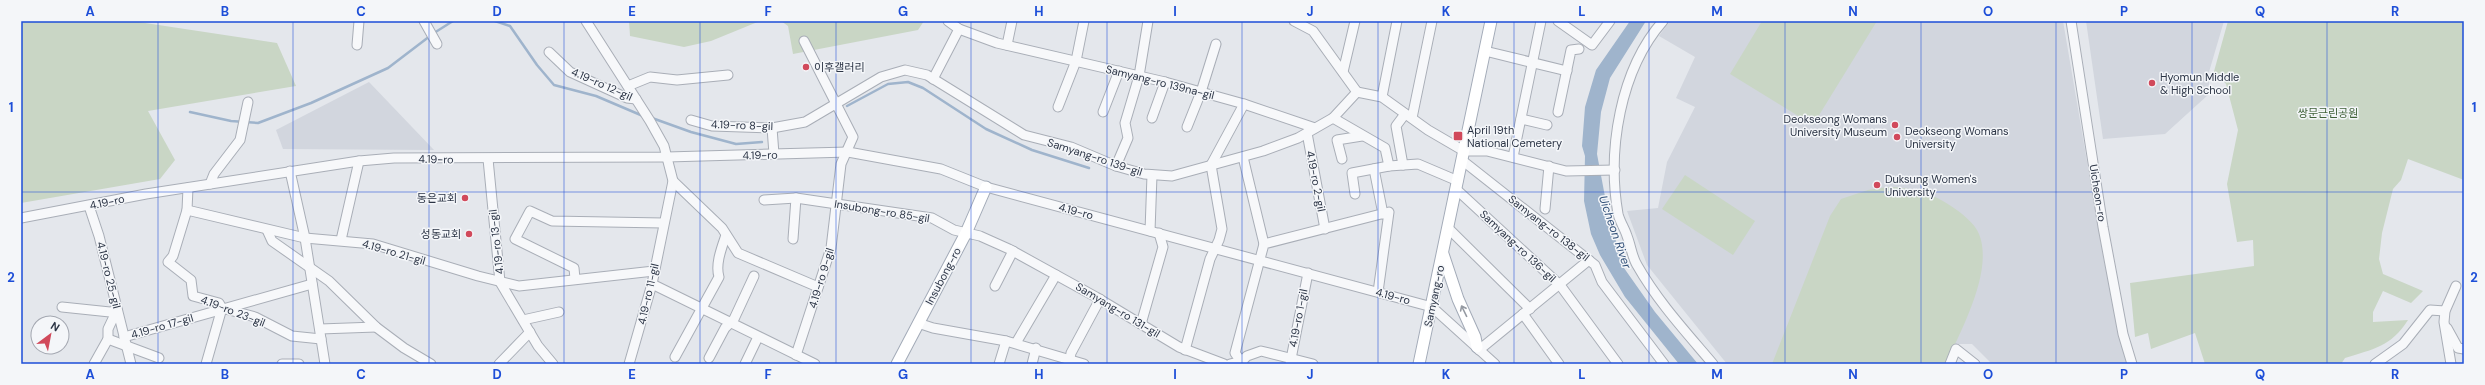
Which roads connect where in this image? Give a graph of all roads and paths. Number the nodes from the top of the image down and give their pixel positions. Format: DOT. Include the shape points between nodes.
graph roads {
  1 [pos="359,21"];
  2 [pos="424,21"];
  3 [pos="948,21"];
  4 [pos="1012,21"];
  5 [pos="1084,21"];
  6 [pos="1148,21"];
  7 [pos="1294,21"];
  8 [pos="1316,21"];
  9 [pos="1355,21"];
  10 [pos="1397,21"];
  11 [pos="1432,21"];
  12 [pos="1491,21"];
  13 [pos="1541,21"];
  14 [pos="1558,21"];
  15 [pos="1609,21"];
  16 [pos="1663,21"];
  17 [pos="2072,21"];
  18 [pos="588,22"];
  19 [pos="959,29"];
  20 [pos="1313,31"];
  21 [pos="804,41"];
  22 [pos="437,44"];
  23 [pos="1216,44"];
  24 [pos="357,45"];
  25 [pos="1007,45"];
  26 [pos="1579,49"];
  27 [pos="1485,51"];
  28 [pos="549,52"];
  29 [pos="1076,61"];
  30 [pos="1532,63"];
  31 [pos="1119,71"];
  32 [pos="1567,71"];
  33 [pos="1343,72"];
  34 [pos="728,75"];
  35 [pos="1139,76"];
  36 [pos="934,79"];
  37 [pos="1165,82"];
  38 [pos="628,86"];
  39 [pos="1201,92"];
  40 [pos="1357,92"];
  41 [pos="1382,97"];
  42 [pos="636,99"];
  43 [pos="248,102"];
  44 [pos="836,104"];
  45 [pos="1244,104"];
  46 [pos="1058,107"];
  47 [pos="1103,112"];
  48 [pos="1558,112"];
  49 [pos="1409,116"];
  50 [pos="1152,118"];
  51 [pos="1333,118"];
  52 [pos="1521,119"];
  53 [pos="691,120"];
  54 [pos="1547,125"];
  55 [pos="1187,127"];
  56 [pos="772,128"];
  57 [pos="1311,130"];
  58 [pos="1362,136"];
  59 [pos="845,152"];
  60 [pos="774,154"];
  61 [pos="1463,156"];
  62 [pos="667,157"];
  63 [pos="1243,157"];
  64 [pos="1513,157"];
  65 [pos="488,159"];
  66 [pos="1342,159"];
  67 [pos="359,161"];
  68 [pos="1211,165"];
  69 [pos="1403,165"];
  70 [pos="1116,166"];
  71 [pos="1388,166"];
  72 [pos="1549,166"];
  73 [pos="1374,169"];
  74 [pos="1616,170"];
  75 [pos="290,171"];
  76 [pos="1152,175"];
  77 [pos="673,181"];
  78 [pos="210,184"];
  79 [pos="1457,185"];
  80 [pos="986,187"];
  81 [pos="188,188"];
  82 [pos="1355,194"];
  83 [pos="796,198"];
  84 [pos="764,200"];
  85 [pos="836,204"];
  86 [pos="89,206"];
  87 [pos="1545,209"];
  88 [pos="187,210"];
  89 [pos="1383,214"];
  90 [pos="21,218"];
  91 [pos="663,223"];
  92 [pos="1448,228"];
  93 [pos="1326,229"];
  94 [pos="266,230"];
  95 [pos="1150,231"];
  96 [pos="966,233"];
  97 [pos="1159,233"];
  98 [pos="726,235"];
  99 [pos="305,238"];
  100 [pos="792,239"];
  101 [pos="341,240"];
  102 [pos="1264,244"];
  103 [pos="1214,248"];
  104 [pos="1013,251"];
  105 [pos="1443,254"];
  106 [pos="1260,260"];
  107 [pos="1589,260"];
  108 [pos="310,269"];
  109 [pos="654,271"];
  110 [pos="1308,273"];
  111 [pos="1056,275"];
  112 [pos="754,276"];
  113 [pos="576,279"];
  114 [pos="500,282"];
  115 [pos="312,284"];
  116 [pos="652,284"];
  117 [pos="1560,285"];
  118 [pos="995,286"];
  119 [pos="2456,286"];
  120 [pos="818,287"];
  121 [pos="1378,292"];
  122 [pos="1100,299"];
  123 [pos="62,307"];
  124 [pos="1432,307"];
  125 [pos="222,308"];
  126 [pos="703,308"];
  127 [pos="117,310"];
  128 [pos="2445,311"];
  129 [pos="560,312"];
  130 [pos="1527,312"];
  131 [pos="523,320"];
  132 [pos="730,322"];
  133 [pos="2444,322"];
  134 [pos="918,323"];
  135 [pos="1141,324"];
  136 [pos="376,327"];
  137 [pos="530,332"];
  138 [pos="320,334"];
  139 [pos="758,337"];
  140 [pos="108,338"];
  141 [pos="125,341"];
  142 [pos="1006,341"];
  143 [pos="1016,343"];
  144 [pos="1036,348"];
  145 [pos="1478,348"];
  146 [pos="2464,349"];
  147 [pos="1185,350"];
  148 [pos="675,357"];
  149 [pos="159,358"];
  150 [pos="709,358"];
  151 [pos="799,359"];
  152 [pos="1070,361"];
  153 [pos="1290,361"];
  154 [pos="1220,363"];
  155 [pos="1242,363"];
  156 [pos="1711,363"];
  157 [pos="94,364"];
  158 [pos="131,364"];
  159 [pos="206,364"];
  160 [pos="282,364"];
  161 [pos="299,364"];
  162 [pos="325,364"];
  163 [pos="431,364"];
  164 [pos="499,364"];
  165 [pos="553,364"];
  166 [pos="629,364"];
  167 [pos="745,364"];
  168 [pos="814,364"];
  169 [pos="898,364"];
  170 [pos="999,364"];
  171 [pos="1032,364"];
  172 [pos="1084,364"];
  173 [pos="1230,364"];
  174 [pos="1313,364"];
  175 [pos="1419,364"];
  176 [pos="1495,364"];
  177 [pos="1559,364"];
  178 [pos="1618,364"];
  179 [pos="1664,364"];
  180 [pos="1950,364"];
  181 [pos="1975,364"];
  182 [pos="2132,364"];
  183 [pos="2374,364"];
  184 [pos="2451,364"];
  1 -- 24 [label="street"];
  2 -- 22 [label="street"];
  3 -- 19 [label="street, Samyang-ro 139na-gil"];
  4 -- 25 [label="street"];
  5 -- 29 [label="street"];
  6 -- 35 [label="street"];
  7 -- 20 [label="street"];
  8 -- 20 [label="street"];
  9 -- 33 [label="street"];
  10 -- 41 [label="street"];
  11 -- 49 [label="street"];
  12 -- 27 [label="main road, Samyang-ro"];
  13 -- 30 [label="street"];
  14 -- 15 [label="street" via="1592,44"];
  16 -- 74 [label="street" via="1654,31 1632,69 1616,141"];
  17 -- 182 [label="street, Uicheon-ro" via="2103,227 2123,334"];
  18 -- 38 [label="street, 4.19-ro 12-gil"];
  19 -- 25 [label="street, Samyang-ro 139na-gil"];
  19 -- 36 [label="street"];
  20 -- 33 [label="street"];
  21 -- 44 [label="street"];
  23 -- 39 [label="street"];
  25 -- 29 [label="street, Samyang-ro 139na-gil"];
  26 -- 32 [label="street" via="1572,50"];
  27 -- 30 [label="street"];
  27 -- 61 [label="main road, Samyang-ro"];
  28 -- 42 [label="street, 4.19-ro 12-gil" via="570,72 627,98"];
  29 -- 31 [label="street, Samyang-ro 139na-gil"];
  29 -- 46 [label="street"];
  30 -- 32 [label="street"];
  30 -- 52 [label="street"];
  31 -- 35 [label="street, Samyang-ro 139na-gil"];
  31 -- 47 [label="street"];
  32 -- 48 [label="street"];
  33 -- 40 [label="street"];
  34 -- 38 [label="street, 4.19-ro 12-gil" via="676,80 650,77"];
  35 -- 37 [label="street, Samyang-ro 139na-gil"];
  35 -- 70 [label="street" via="1125,123 1128,138"];
  36 -- 44 [label="street, Samyang-ro 139-gil" via="905,70 881,77"];
  36 -- 70 [label="street, Samyang-ro 139-gil" via="1024,135 1071,147"];
  37 -- 39 [label="street, Samyang-ro 139na-gil"];
  37 -- 50 [label="street"];
  38 -- 42 [label="street, 4.19-ro 12-gil"];
  39 -- 45 [label="street, Samyang-ro 139na-gil"];
  39 -- 55 [label="street"];
  40 -- 41 [label="street"];
  40 -- 51 [label="street, Samyang-ro 139-gil"];
  41 -- 49 [label="street"];
  42 -- 62 [label="street, 4.19-ro 12-gil" via="664,146"];
  43 -- 78 [label="street" via="240,140 214,174"];
  44 -- 56 [label="street, 4.19-ro 8-gil" via="805,122"];
  44 -- 59 [label="street" via="853,137"];
  45 -- 57 [label="street, Samyang-ro 139na-gil"];
  45 -- 68 [label="street"];
  49 -- 61 [label="street"];
  49 -- 69 [label="street" via="1396,126"];
  51 -- 57 [label="street, Samyang-ro 139-gil"];
  51 -- 58 [label="street"];
  52 -- 54 [label="street"];
  52 -- 64 [label="street"];
  53 -- 56 [label="street, 4.19-ro 8-gil" via="712,126"];
  56 -- 60 [label="street"];
  57 -- 63 [label="street, Samyang-ro 139-gil"];
  57 -- 93 [label="street, 4.19-ro 2-gil"];
  58 -- 66 [label="street" via="1337,140"];
  58 -- 71 [label="street" via="1385,148"];
  59 -- 60 [label="street, 4.19-ro"];
  59 -- 80 [label="street, 4.19-ro" via="941,170"];
  59 -- 85 [label="street, 4.19-ro 9-gil"];
  60 -- 62 [label="street, 4.19-ro"];
  61 -- 64 [label="street" via="1487,151"];
  61 -- 79 [label="main road, Samyang-ro"];
  61 -- 107 [label="street, Samyang-ro 138-gil"];
  62 -- 65 [label="street, 4.19-ro"];
  62 -- 77 [label="street, 4.19-ro 11-gil"];
  63 -- 68 [label="street, Samyang-ro 139-gil"];
  63 -- 102 [label="street"];
  64 -- 72 [label="street"];
  65 -- 67 [label="street, 4.19-ro" via="394,158"];
  65 -- 114 [label="street, 4.19-ro 13-gil"];
  67 -- 75 [label="street, 4.19-ro"];
  67 -- 101 [label="street"];
  68 -- 76 [label="street, Samyang-ro 139-gil" via="1172,176"];
  68 -- 103 [label="street" via="1222,229"];
  69 -- 71 [label="street"];
  69 -- 79 [label="street" via="1418,164"];
  70 -- 76 [label="street, Samyang-ro 139-gil"];
  71 -- 73 [label="street"];
  72 -- 74 [label="street" via="1566,170"];
  72 -- 87 [label="street, Samyang-ro 138-gil"];
  73 -- 82 [label="street" via="1352,173"];
  73 -- 89 [label="street"];
  74 -- 156 [label="street" via="1618,215 1636,264 1671,318"];
  75 -- 78 [label="street, 4.19-ro"];
  75 -- 99 [label="street"];
  76 -- 95 [label="street"];
  77 -- 91 [label="street, 4.19-ro 11-gil"];
  77 -- 98 [label="street" via="722,228"];
  78 -- 81 [label="street, 4.19-ro"];
  79 -- 92 [label="main road, Samyang-ro"];
  79 -- 117 [label="street, Samyang-ro 136-gil"];
  80 -- 95 [label="street, 4.19-ro"];
  80 -- 96 [label="main road, Insubong-ro"];
  81 -- 86 [label="street, 4.19-ro"];
  81 -- 88 [label="street, 4.19-ro 23-gil"];
  83 -- 84 [label="street, Insubong-ro 85-gil"];
  83 -- 85 [label="street, Insubong-ro 85-gil"];
  83 -- 100 [label="street"];
  85 -- 96 [label="street, Insubong-ro 85-gil" via="932,218 954,230"];
  85 -- 120 [label="street, 4.19-ro 9-gil" via="831,248"];
  86 -- 90 [label="street, 4.19-ro"];
  86 -- 127 [label="street, 4.19-ro 25-gil"];
  88 -- 94 [label="street, 4.19-ro 21-gil"];
  88 -- 125 [label="street, 4.19-ro 23-gil" via="168,262 191,280 193,296 219,303"];
  89 -- 93 [label="street"];
  89 -- 121 [label="street" via="1389,212"];
  91 -- 109 [label="street, 4.19-ro 11-gil"];
  91 -- 113 [label="street" via="552,221 530,211 515,238 574,268"];
  92 -- 105 [label="main road, Samyang-ro"];
  92 -- 130 [label="street"];
  93 -- 102 [label="street"];
  94 -- 99 [label="street, 4.19-ro 21-gil"];
  94 -- 108 [label="street" via="272,241"];
  95 -- 97 [label="street, 4.19-ro"];
  96 -- 104 [label="street, Samyang-ro 131-gil" via="980,236"];
  96 -- 134 [label="main road, Insubong-ro"];
  97 -- 103 [label="street, 4.19-ro"];
  97 -- 135 [label="street" via="1163,247"];
  98 -- 120 [label="street" via="738,254"];
  98 -- 126 [label="street" via="720,251 717,272 719,277"];
  99 -- 101 [label="street, 4.19-ro 21-gil"];
  99 -- 108 [label="street"];
  101 -- 114 [label="street, 4.19-ro 21-gil" via="373,244"];
  102 -- 106 [label="street"];
  103 -- 106 [label="street, 4.19-ro"];
  103 -- 147 [label="street"];
  104 -- 111 [label="street, Samyang-ro 131-gil"];
  104 -- 118 [label="street"];
  105 -- 124 [label="main road, Samyang-ro"];
  145 -- 105 [label="main road, one-way"];
  106 -- 110 [label="street, 4.19-ro"];
  106 -- 155 [label="street" via="1235,353"];
  107 -- 117 [label="street"];
  107 -- 179 [label="street, Samyang-ro 138-gil" via="1596,265 1602,282"];
  108 -- 115 [label="street"];
  108 -- 136 [label="street" via="340,291"];
  109 -- 113 [label="street, 4.19-ro 21-gil"];
  109 -- 116 [label="street, 4.19-ro 11-gil"];
  110 -- 121 [label="street, 4.19-ro"];
  110 -- 153 [label="street, 4.19-ro 1-gil"];
  111 -- 122 [label="street, Samyang-ro 131-gil"];
  111 -- 143 [label="street"];
  112 -- 132 [label="street"];
  113 -- 114 [label="street, 4.19-ro 21-gil" via="519,286"];
  114 -- 131 [label="street, 4.19-ro 13-gil"];
  115 -- 125 [label="street, 4.19-ro 17-gil"];
  115 -- 138 [label="street"];
  116 -- 126 [label="street"];
  116 -- 166 [label="street, 4.19-ro 11-gil"];
  117 -- 130 [label="street"];
  117 -- 178 [label="street, Samyang-ro 136-gil"];
  119 -- 128 [label="street"];
  120 -- 151 [label="street, 4.19-ro 9-gil"];
  121 -- 124 [label="street, 4.19-ro"];
  122 -- 135 [label="street, Samyang-ro 131-gil"];
  122 -- 152 [label="street" via="1071,352"];
  123 -- 127 [label="street" via="110,312"];
  124 -- 145 [label="street"];
  124 -- 175 [label="main road, Samyang-ro"];
  125 -- 138 [label="street, 4.19-ro 23-gil" via="255,317 292,336"];
  125 -- 141 [label="street, 4.19-ro 17-gil"];
  125 -- 159 [label="street"];
  126 -- 132 [label="street"];
  126 -- 148 [label="street"];
  127 -- 140 [label="street" via="108,329"];
  127 -- 141 [label="street, 4.19-ro 25-gil"];
  128 -- 133 [label="street"];
  128 -- 183 [label="street" via="2430,310 2403,344"];
  129 -- 131 [label="street"];
  130 -- 145 [label="street"];
  130 -- 177 [label="street"];
  131 -- 137 [label="street, 4.19-ro 13-gil"];
  132 -- 139 [label="street"];
  132 -- 150 [label="street"];
  133 -- 146 [label="street" via="2458,348"];
  133 -- 184 [label="street"];
  134 -- 142 [label="street"];
  134 -- 169 [label="main road, Insubong-ro"];
  135 -- 147 [label="street, Samyang-ro 131-gil"];
  136 -- 138 [label="street, 4.19-ro 23-gil"];
  136 -- 163 [label="street"];
  137 -- 164 [label="street"];
  137 -- 165 [label="street, 4.19-ro 13-gil"];
  138 -- 162 [label="street"];
  139 -- 151 [label="street"];
  139 -- 167 [label="street"];
  140 -- 141 [label="street"];
  140 -- 157 [label="street"];
  141 -- 149 [label="street"];
  141 -- 158 [label="street, 4.19-ro 25-gil"];
  142 -- 143 [label="street"];
  142 -- 170 [label="street"];
  143 -- 144 [label="street"];
  144 -- 152 [label="street"];
  144 -- 171 [label="street"];
  145 -- 176 [label="street"];
  147 -- 154 [label="street, Samyang-ro 131-gil"];
  151 -- 168 [label="street"];
  152 -- 172 [label="street"];
  153 -- 155 [label="street" via="1261,351 1247,356"];
  153 -- 174 [label="street"];
  155 -- 173 [label="street"];
  160 -- 161 [label="street"];
  180 -- 181 [label="street" via="1956,349"];
}
